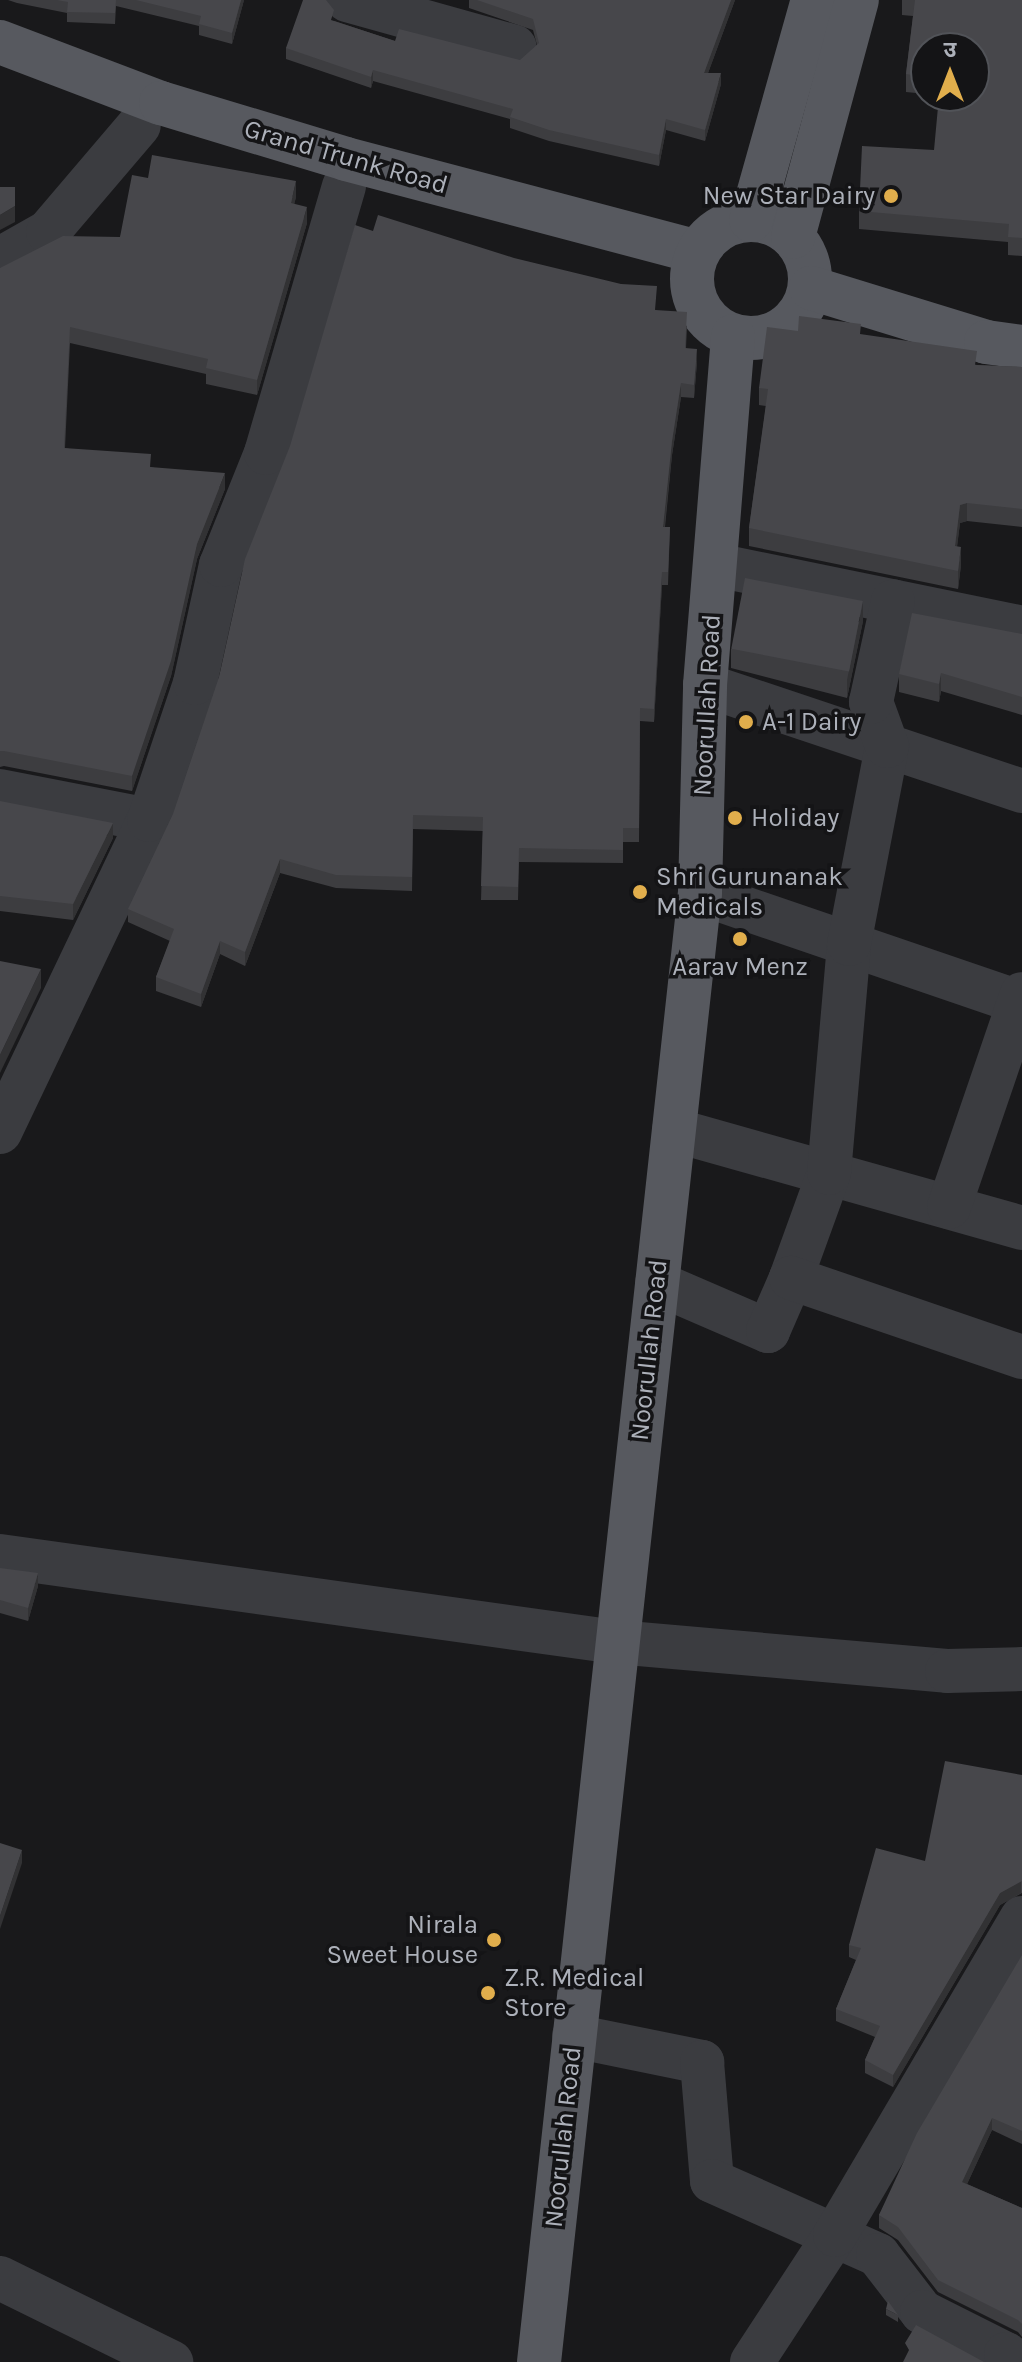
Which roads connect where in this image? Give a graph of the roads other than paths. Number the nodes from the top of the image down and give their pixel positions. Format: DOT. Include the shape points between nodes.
graph roads {
  1 [pos="347,0"];
  2 [pos="813,0"];
  3 [pos="857,0"];
  4 [pos="0,42"];
  5 [pos="515,47"];
  6 [pos="0,66"];
  7 [pos="139,125"];
  8 [pos="344,186"];
  9 [pos="751,220"];
  10 [pos="793,237"];
  11 [pos="0,259"];
  12 [pos="695,262"];
  13 [pos="811,288"];
  14 [pos="733,336"];
  15 [pos="1022,347"];
  16 [pos="716,565"];
  17 [pos="893,601"];
  18 [pos="1022,628"];
  19 [pos="705,685"];
  20 [pos="887,746"];
  21 [pos="0,791"];
  22 [pos="1022,791"];
  23 [pos="149,820"];
  24 [pos="700,893"];
  25 [pos="849,944"];
  26 [pos="1021,1000"];
  27 [pos="674,1130"];
  28 [pos="0,1132"];
  29 [pos="829,1173"];
  30 [pos="949,1207"];
  31 [pos="1022,1228"];
  32 [pos="791,1278"];
  33 [pos="657,1283"];
  34 [pos="1022,1357"];
  35 [pos="0,1556"];
  36 [pos="616,1642"];
  37 [pos="1022,1669"];
  38 [pos="1022,1918"];
  39 [pos="574,2036"];
  40 [pos="835,2235"];
  41 [pos="0,2278"];
  42 [pos="171,2362"];
  43 [pos="539,2362"];
  44 [pos="752,2362"];
  45 [pos="1009,2362"];
  1 -- 5 [label="street"];
  2 -- 9 [label="main road"];
  3 -- 10 [label="main road"];
  4 -- 12 [label="main road, Grand Trunk Road" via="161,103"];
  6 -- 7 [label="main road, Grand Trunk Road"];
  7 -- 8 [label="main road, Grand Trunk Road"];
  7 -- 11 [label="street" via="48,232"];
  8 -- 12 [label="main road, Grand Trunk Road"];
  8 -- 23 [label="street" via="266,453 221,565 195,683"];
  9 -- 10 [label="main road" via="767,221"];
  9 -- 12 [label="main road" via="720,228"];
  10 -- 13 [label="main road" via="804,252"];
  12 -- 14 [label="main road" via="700,312"];
  13 -- 14 [label="main road" via="791,324 753,339"];
  13 -- 15 [label="main road" via="986,342"];
  14 -- 16 [label="main road, Noorullah Road"];
  16 -- 17 [label="street"];
  16 -- 19 [label="main road, Noorullah Road"];
  17 -- 18 [label="street"];
  17 -- 20 [label="street" via="871,702"];
  19 -- 20 [label="street"];
  19 -- 24 [label="main road, Noorullah Road"];
  20 -- 22 [label="street"];
  20 -- 25 [label="street"];
  21 -- 23 [label="street"];
  23 -- 28 [label="street"];
  24 -- 25 [label="street"];
  24 -- 27 [label="main road, Noorullah Road"];
  25 -- 26 [label="street"];
  25 -- 29 [label="street"];
  26 -- 30 [label="street"];
  27 -- 29 [label="street"];
  27 -- 33 [label="main road, Noorullah Road"];
  29 -- 30 [label="street"];
  29 -- 32 [label="street"];
  30 -- 31 [label="street"];
  32 -- 33 [label="street" via="768,1331"];
  32 -- 34 [label="street"];
  33 -- 36 [label="main road, Noorullah Road"];
  35 -- 36 [label="street"];
  36 -- 37 [label="street" via="947,1671"];
  36 -- 39 [label="main road, Noorullah Road"];
  38 -- 40 [label="street"];
  39 -- 40 [label="street" via="702,2062 712,2181"];
  39 -- 43 [label="main road, Noorullah Road"];
  40 -- 44 [label="street"];
  40 -- 45 [label="street" via="878,2255 922,2312 1006,2354"];
  41 -- 42 [label="street"];
}
